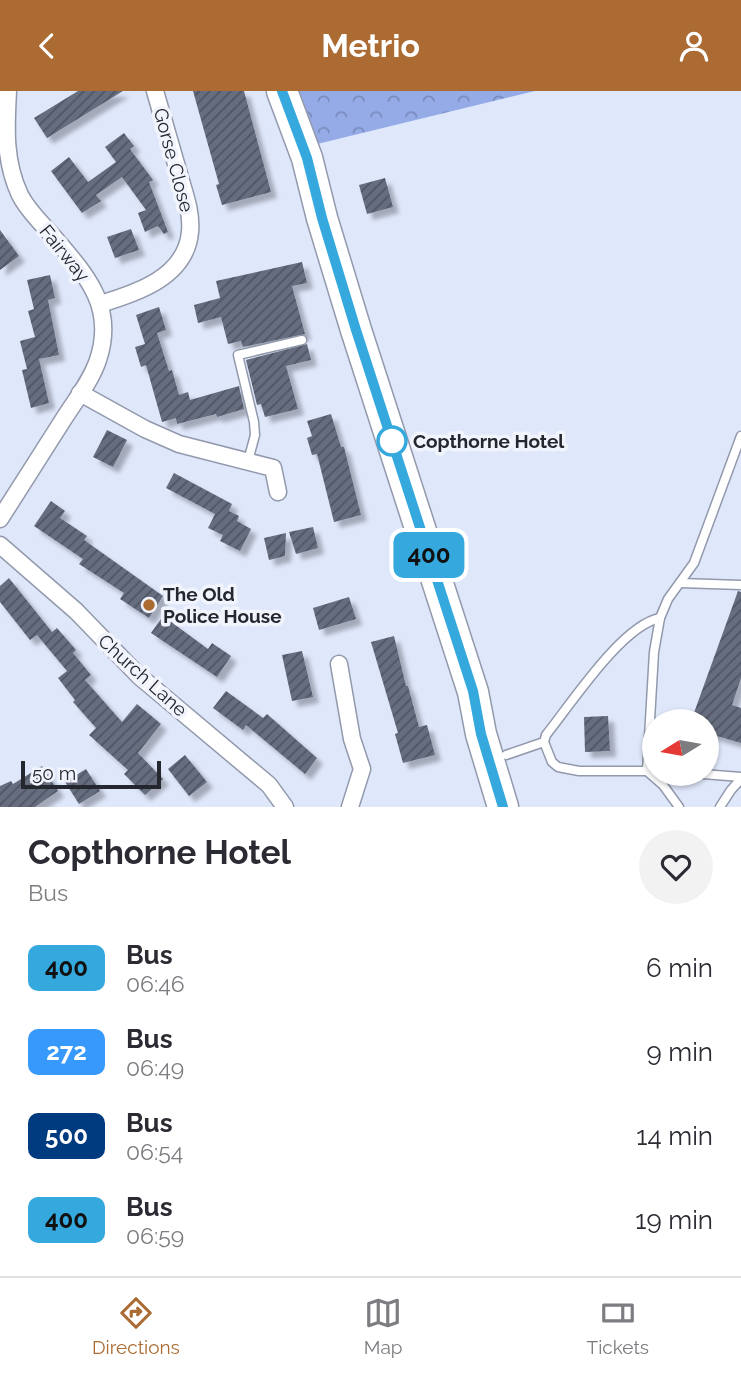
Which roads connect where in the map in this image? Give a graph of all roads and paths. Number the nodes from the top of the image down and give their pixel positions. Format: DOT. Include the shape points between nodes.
graph roads {
  1 [pos="8,91"];
  2 [pos="155,91"];
  3 [pos="282,91"];
  4 [pos="6,180"];
  5 [pos="100,304"];
  6 [pos="302,340"];
  7 [pos="80,393"];
  8 [pos="741,436"];
  9 [pos="248,461"];
  10 [pos="278,492"];
  11 [pos="0,519"];
  12 [pos="0,545"];
  13 [pos="680,583"];
  14 [pos="741,585"];
  15 [pos="660,618"];
  16 [pos="339,664"];
  17 [pos="473,691"];
  18 [pos="653,709"];
  19 [pos="544,742"];
  20 [pos="506,755"];
  21 [pos="642,771"];
  22 [pos="719,776"];
  23 [pos="741,778"];
  24 [pos="664,786"];
  25 [pos="285,807"];
  26 [pos="350,807"];
  27 [pos="503,807"];
  28 [pos="525,807"];
  29 [pos="679,807"];
  30 [pos="720,807"];
  1 -- 4 [label="street, Fairway"];
  2 -- 5 [label="street, Gorse Close" via="189,209 187,248 174,268 158,279"];
  3 -- 17 [label="highway"];
  4 -- 5 [label="street, Fairway" via="89,282"];
  5 -- 7 [label="street, Fairway" via="105,325 98,361"];
  6 -- 9 [label="lane" via="238,355 254,422"];
  7 -- 9 [label="street" via="179,445"];
  7 -- 11 [label="street, Fairway"];
  8 -- 13 [label="lane" via="694,563"];
  9 -- 10 [label="street" via="273,468"];
  12 -- 25 [label="street, Church Lane" via="76,611 139,676 269,785"];
  13 -- 14 [label="lane"];
  13 -- 15 [label="lane"];
  15 -- 18 [label="lane"];
  15 -- 19 [label="lane" via="634,630 612,652"];
  16 -- 26 [label="street" via="336,690 362,769"];
  17 -- 20 [label="highway" via="496,727"];
  17 -- 27 [label="highway"];
  19 -- 20 [label="lane"];
  19 -- 21 [label="lane" via="552,762 565,769"];
  20 -- 28 [label="highway"];
  22 -- 23 [label="lane"];
  23 -- 30 [label="lane"];
  24 -- 29 [label="lane"];
}
